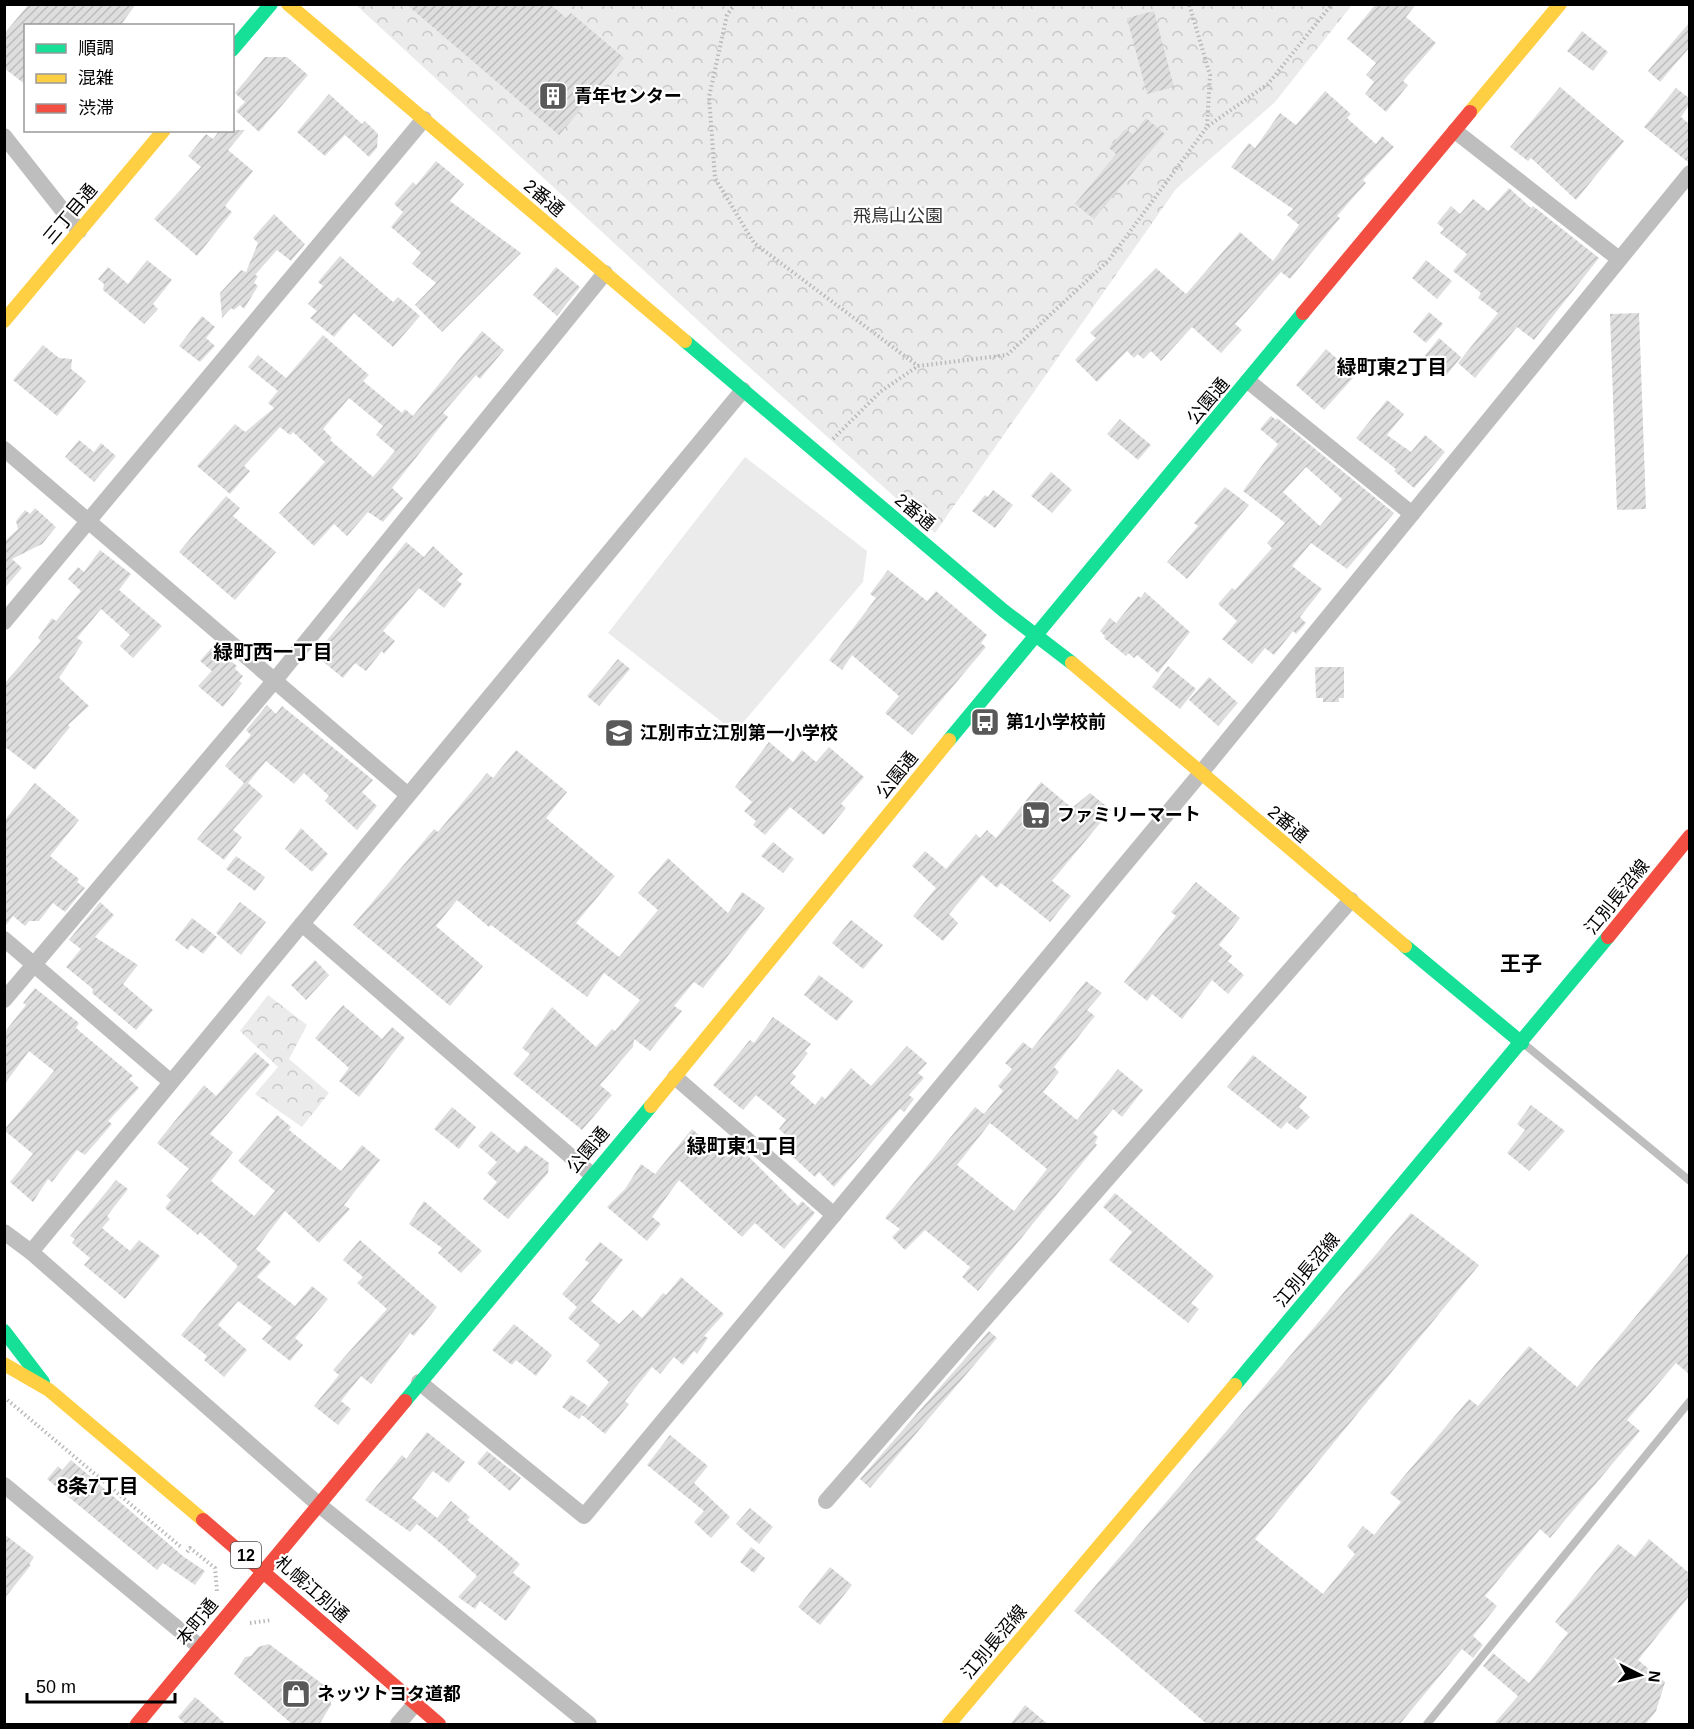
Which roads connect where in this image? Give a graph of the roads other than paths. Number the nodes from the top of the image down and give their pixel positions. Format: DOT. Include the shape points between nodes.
graph roads {
  1 [pos="271,4"];
  2 [pos="288,4"];
  3 [pos="1560,4"];
  4 [pos="234,48"];
  5 [pos="424,119"];
  6 [pos="1455,131"];
  7 [pos="162,132"];
  8 [pos="4,136"];
  9 [pos="1689,173"];
  10 [pos="79,231"];
  11 [pos="1619,260"];
  12 [pos="606,273"];
  13 [pos="4,321"];
  14 [pos="1248,381"];
  15 [pos="743,390"];
  16 [pos="4,449"];
  17 [pos="1412,514"];
  18 [pos="89,521"];
  19 [pos="4,622"];
  20 [pos="1035,634"];
  21 [pos="275,680"];
  22 [pos="1200,774"];
  23 [pos="408,795"];
  24 [pos="1689,836"];
  25 [pos="1351,900"];
  26 [pos="302,924"];
  27 [pos="4,939"];
  28 [pos="34,965"];
  29 [pos="4,1000"];
  30 [pos="1522,1043"];
  31 [pos="675,1077"];
  32 [pos="171,1082"];
  33 [pos="591,1174"];
  34 [pos="1689,1181"];
  35 [pos="834,1215"];
  36 [pos="4,1232"];
  37 [pos="31,1252"];
  38 [pos="4,1331"];
  39 [pos="4,1364"];
  40 [pos="419,1382"];
  41 [pos="49,1390"];
  42 [pos="1689,1401"];
  43 [pos="4,1485"];
  44 [pos="826,1501"];
  45 [pos="318,1504"];
  46 [pos="263,1570"];
  47 [pos="200,1647"];
  48 [pos="415,1704"];
  49 [pos="137,1725"];
  50 [pos="398,1725"];
  51 [pos="439,1725"];
  52 [pos="589,1725"];
  53 [pos="949,1725"];
  54 [pos="1427,1725"];
  1 -- 4 [label="main road"];
  2 -- 5 [label="main road, 2番通"];
  3 -- 6 [label="main road, 公園通"];
  5 -- 12 [label="main road, 2番通"];
  5 -- 18 [label="street"];
  6 -- 11 [label="street"];
  6 -- 14 [label="main road, 公園通"];
  7 -- 10 [label="main road, 三丁目通"];
  8 -- 10 [label="street"];
  9 -- 11 [label="street"];
  10 -- 13 [label="main road, 三丁目通"];
  11 -- 17 [label="street"];
  12 -- 15 [label="main road, 2番通"];
  12 -- 21 [label="street"];
  14 -- 17 [label="street"];
  14 -- 20 [label="main road, 公園通"];
  15 -- 20 [label="main road, 2番通"];
  15 -- 23 [label="street"];
  16 -- 18 [label="street"];
  17 -- 22 [label="street"];
  18 -- 19 [label="street"];
  18 -- 21 [label="street"];
  20 -- 22 [label="main road, 2番通"];
  20 -- 31 [label="main road, 公園通"];
  21 -- 23 [label="street"];
  21 -- 28 [label="street"];
  22 -- 25 [label="main road, 2番通"];
  22 -- 35 [label="street"];
  23 -- 26 [label="street"];
  24 -- 30 [label="main road, 江別長沼線"];
  25 -- 30 [label="main road, 2番通"];
  25 -- 44 [label="street"];
  26 -- 32 [label="street"];
  26 -- 33 [label="street"];
  27 -- 28 [label="street"];
  28 -- 29 [label="street"];
  28 -- 32 [label="street"];
  30 -- 34 [label="lane"];
  30 -- 53 [label="main road, 江別長沼線"];
  31 -- 33 [label="main road, 公園通"];
  31 -- 35 [label="street"];
  32 -- 37 [label="street"];
  33 -- 40 [label="main road, 公園通"];
  35 -- 40 [label="street" via="584,1516"];
  36 -- 37 [label="street"];
  37 -- 45 [label="street"];
  38 -- 41 [label="main road, 札幌江別通 / 12"];
  39 -- 41 [label="main road, 札幌江別通 / 12"];
  40 -- 45 [label="main road, 公園通"];
  41 -- 46 [label="main road, 札幌江別通 / 12"];
  42 -- 54 [label="lane"];
  43 -- 47 [label="street"];
  45 -- 46 [label="main road, 公園通"];
  45 -- 52 [label="street"];
  46 -- 47 [label="main road, 本町通"];
  46 -- 48 [label="main road, 札幌江別通 / 12"];
  47 -- 49 [label="main road, 本町通"];
  48 -- 50 [label="street"];
  48 -- 51 [label="main road, 札幌江別通 / 12"];
}
